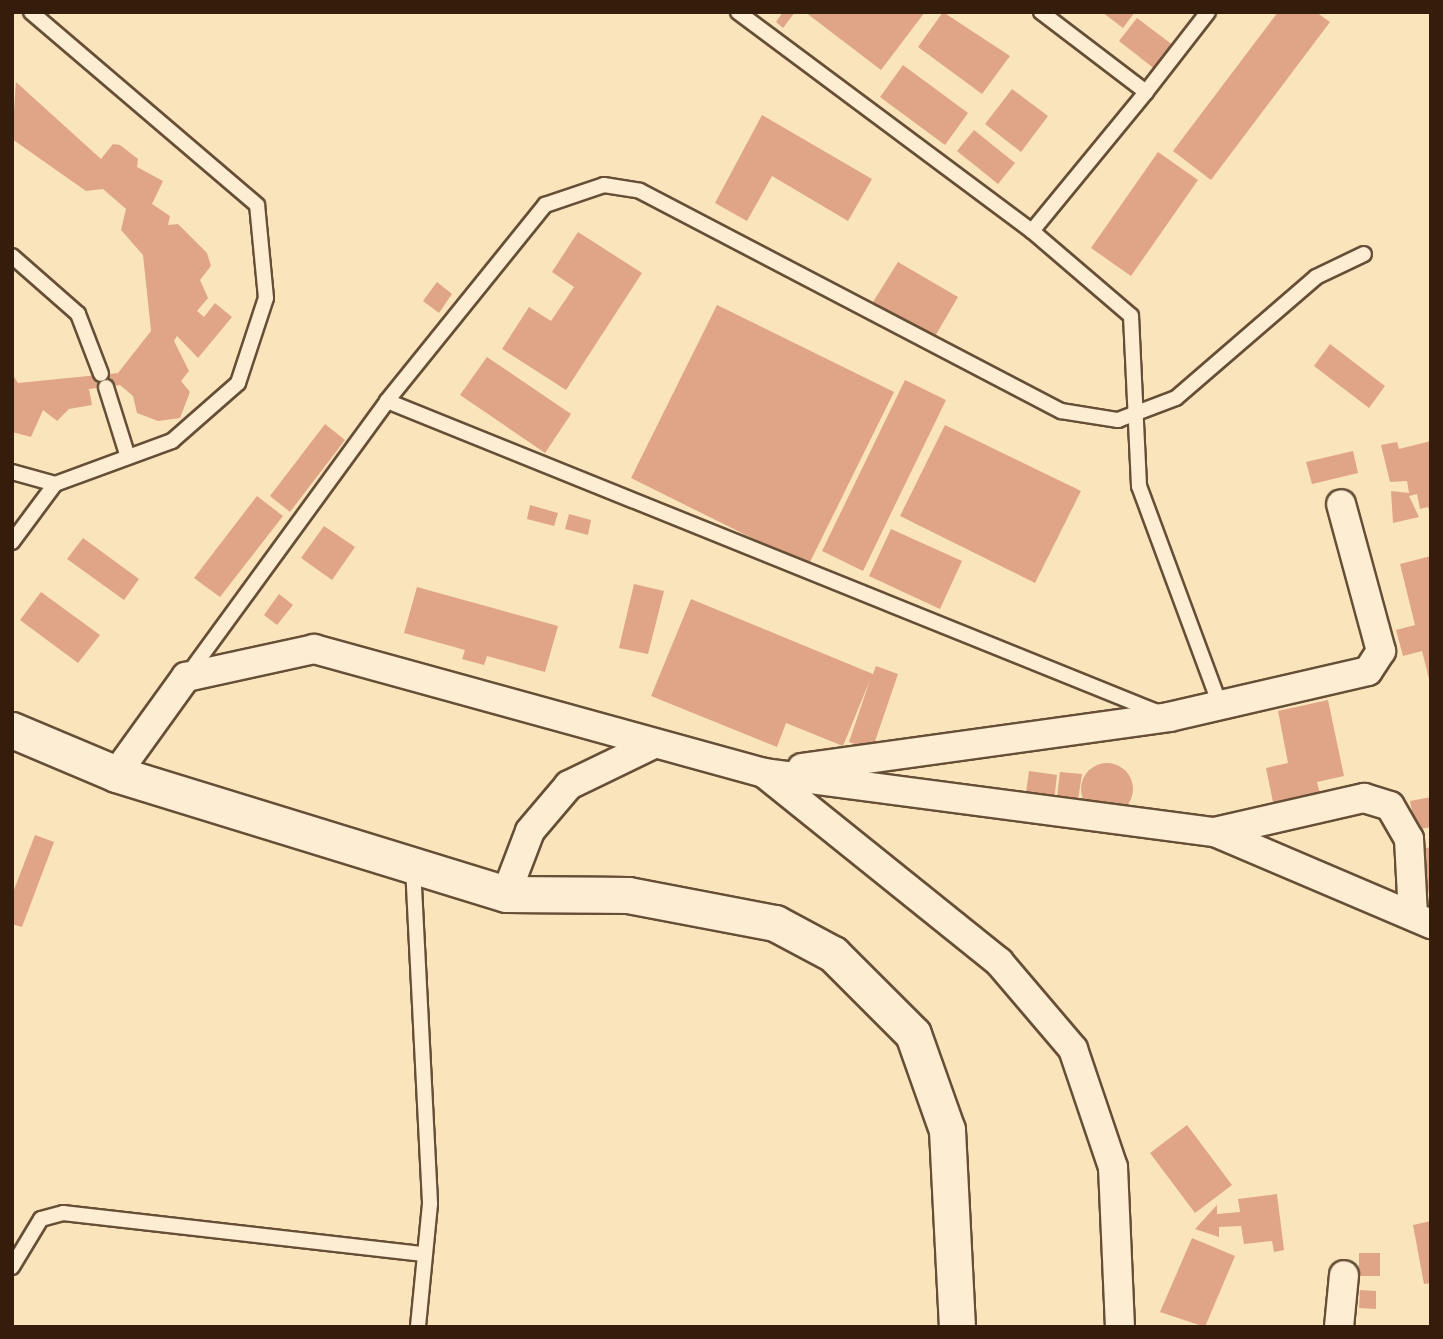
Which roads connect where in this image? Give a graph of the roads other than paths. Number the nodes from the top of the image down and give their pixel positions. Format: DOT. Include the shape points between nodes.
graph roads {
  1 [pos="31,12"];
  2 [pos="738,12"];
  3 [pos="1041,12"];
  4 [pos="1208,12"];
  5 [pos="1146,92"];
  6 [pos="1032,231"];
  7 [pos="1364,254"];
  8 [pos="12,256"];
  9 [pos="387,401"];
  10 [pos="1140,417"];
  11 [pos="128,457"];
  12 [pos="12,472"];
  13 [pos="55,484"];
  14 [pos="1340,503"];
  15 [pos="12,542"];
  16 [pos="186,677"];
  17 [pos="1220,705"];
  18 [pos="1169,716"];
  19 [pos="12,730"];
  20 [pos="654,744"];
  21 [pos="764,773"];
  22 [pos="116,774"];
  23 [pos="1215,832"];
  24 [pos="412,865"];
  25 [pos="506,894"];
  26 [pos="1422,920"];
  27 [pos="424,1254"];
  28 [pos="12,1267"];
  29 [pos="1344,1275"];
  30 [pos="418,1327"];
  31 [pos="957,1327"];
  32 [pos="1120,1327"];
  33 [pos="1339,1327"];
  1 -- 11 [label="lane" via="226,173 257,205 266,298 238,383 172,441"];
  2 -- 6 [label="lane"];
  3 -- 5 [label="lane"];
  4 -- 5 [label="lane"];
  5 -- 6 [label="lane"];
  6 -- 10 [label="lane" via="1131,316"];
  7 -- 10 [label="lane" via="1316,278 1176,398"];
  8 -- 11 [label="lane" via="78,314"];
  9 -- 10 [label="lane" via="545,205 604,185 640,191 1061,411 1118,421"];
  9 -- 16 [label="lane"];
  9 -- 18 [label="lane"];
  10 -- 17 [label="lane" via="1139,486"];
  11 -- 13 [label="lane"];
  12 -- 13 [label="lane"];
  13 -- 15 [label="lane"];
  14 -- 17 [label="street" via="1381,651 1368,671"];
  16 -- 20 [label="street" via="314,649"];
  16 -- 22 [label="street"];
  17 -- 18 [label="street"];
  18 -- 21 [label="street"];
  19 -- 22 [label="street"];
  20 -- 21 [label="street"];
  20 -- 25 [label="street" via="569,785 530,831"];
  21 -- 23 [label="street"];
  21 -- 32 [label="street" via="999,962 1073,1049 1113,1167"];
  22 -- 24 [label="street"];
  23 -- 26 [label="street"];
  23 -- 26 [label="street" via="1364,798 1390,807 1409,839"];
  24 -- 25 [label="street"];
  24 -- 27 [label="lane" via="430,1204"];
  25 -- 31 [label="street" via="628,895 775,923 833,954 913,1034 947,1130"];
  27 -- 28 [label="lane" via="63,1213 41,1219"];
  27 -- 30 [label="lane"];
  29 -- 33 [label="street"];
}
